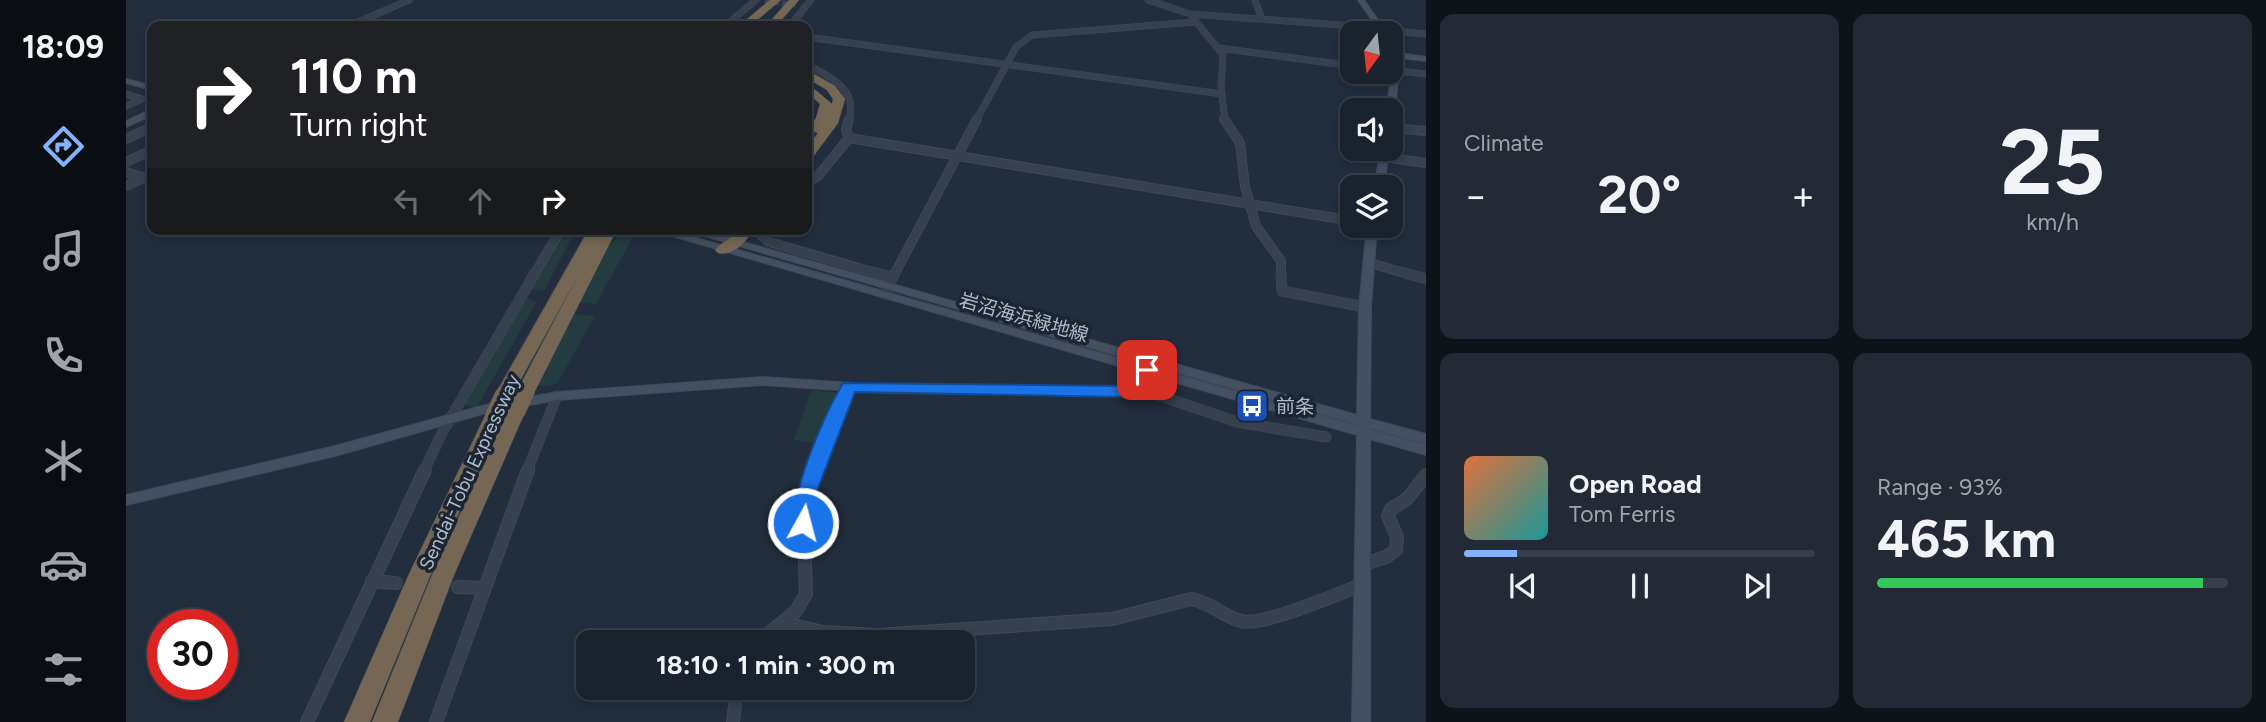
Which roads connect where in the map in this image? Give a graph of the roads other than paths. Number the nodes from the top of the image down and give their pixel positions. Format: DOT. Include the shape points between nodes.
graph roads {
  1 [pos="409,0"];
  2 [pos="757,0"];
  3 [pos="776,0"];
  4 [pos="811,0"];
  5 [pos="1148,0"];
  6 [pos="1255,0"];
  7 [pos="1361,0"];
  8 [pos="765,1"];
  9 [pos="794,2"];
  10 [pos="806,6"];
  11 [pos="1190,14"];
  12 [pos="1262,19"];
  13 [pos="361,21"];
  14 [pos="732,21"];
  15 [pos="750,21"];
  16 [pos="755,21"];
  17 [pos="769,21"];
  18 [pos="776,21"];
  19 [pos="794,21"];
  20 [pos="1375,21"];
  21 [pos="1195,22"];
  22 [pos="1340,27"];
  23 [pos="1404,32"];
  24 [pos="1426,34"];
  25 [pos="812,38"];
  26 [pos="1219,48"];
  27 [pos="1404,56"];
  28 [pos="1426,60"];
  29 [pos="1006,64"];
  30 [pos="1340,64"];
  31 [pos="812,68"];
  32 [pos="1404,72"];
  33 [pos="1425,75"];
  34 [pos="812,76"];
  35 [pos="126,81"];
  36 [pos="147,87"];
  37 [pos="812,87"];
  38 [pos="812,89"];
  39 [pos="126,94"];
  40 [pos="1222,94"];
  41 [pos="812,102"];
  42 [pos="838,105"];
  43 [pos="126,106"];
  44 [pos="824,113"];
  45 [pos="147,114"];
  46 [pos="126,124"];
  47 [pos="147,129"];
  48 [pos="1403,129"];
  49 [pos="812,131"];
  50 [pos="1426,131"];
  51 [pos="849,138"];
  52 [pos="126,139"];
  53 [pos="812,149"];
  54 [pos="147,152"];
  55 [pos="955,156"];
  56 [pos="1403,157"];
  57 [pos="126,162"];
  58 [pos="1426,163"];
  59 [pos="126,172"];
  60 [pos="147,176"];
  61 [pos="144,178"];
  62 [pos="812,180"];
  63 [pos="126,186"];
  64 [pos="1252,204"];
  65 [pos="1340,218"];
  66 [pos="557,235"];
  67 [pos="586,235"];
  68 [pos="592,235"];
  69 [pos="607,235"];
  70 [pos="691,235"];
  71 [pos="707,235"];
  72 [pos="761,235"];
  73 [pos="1370,238"];
  74 [pos="729,241"];
  75 [pos="1367,262"];
  76 [pos="566,277"];
  77 [pos="1426,279"];
  78 [pos="888,286"];
  79 [pos="1365,307"];
  80 [pos="1148,366"];
  81 [pos="849,387"];
  82 [pos="1137,388"];
  83 [pos="556,396"];
  84 [pos="504,407"];
  85 [pos="450,419"];
  86 [pos="1364,427"];
  87 [pos="1326,438"];
  88 [pos="1426,439"];
  89 [pos="1426,450"];
  90 [pos="1426,475"];
  91 [pos="126,500"];
  92 [pos="1362,565"];
  93 [pos="372,581"];
  94 [pos="396,583"];
  95 [pos="1361,585"];
  96 [pos="458,587"];
  97 [pos="483,589"];
  98 [pos="784,623"];
  99 [pos="774,630"];
  100 [pos="736,700"];
  101 [pos="307,722"];
  102 [pos="357,722"];
  103 [pos="385,722"];
  104 [pos="436,722"];
  105 [pos="733,722"];
  106 [pos="1361,722"];
  1 -- 13 [label="street"];
  2 -- 8 [label="street"];
  2 -- 14 [label="street"];
  3 -- 15 [label="highway"];
  3 -- 16 [label="highway"];
  4 -- 10 [label="street"];
  5 -- 11 [label="street"];
  6 -- 12 [label="street"];
  7 -- 20 [label="street"];
  9 -- 10 [label="street"];
  9 -- 17 [label="highway"];
  9 -- 18 [label="highway"];
  10 -- 19 [label="street"];
  11 -- 12 [label="street"];
  11 -- 21 [label="street"];
  12 -- 22 [label="street"];
  21 -- 26 [label="street"];
  21 -- 29 [label="street" via="1032,35 1016,47"];
  23 -- 24 [label="street"];
  25 -- 29 [label="street"];
  26 -- 30 [label="street"];
  26 -- 40 [label="street" via="1223,55"];
  27 -- 28 [label="street"];
  29 -- 40 [label="street"];
  29 -- 55 [label="street"];
  31 -- 51 [label="street" via="838,82 852,97 853,112 846,130"];
  32 -- 33 [label="street"];
  34 -- 42 [label="highway" via="831,88"];
  35 -- 36 [label="street"];
  37 -- 42 [label="highway"];
  38 -- 44 [label="highway" via="826,103"];
  39 -- 43 [label="street" via="142,99"];
  40 -- 64 [label="street" via="1224,120 1240,143"];
  41 -- 44 [label="highway"];
  42 -- 53 [label="highway" via="832,123"];
  44 -- 49 [label="highway"];
  45 -- 46 [label="street"];
  47 -- 52 [label="street"];
  48 -- 50 [label="street"];
  51 -- 55 [label="street"];
  51 -- 62 [label="street"];
  54 -- 57 [label="street"];
  55 -- 64 [label="street"];
  55 -- 78 [label="street"];
  56 -- 58 [label="street"];
  59 -- 61 [label="street"];
  60 -- 61 [label="street"];
  61 -- 63 [label="street"];
  64 -- 65 [label="street"];
  64 -- 79 [label="street" via="1260,236 1281,261 1282,291"];
  66 -- 85 [label="street"];
  67 -- 76 [label="highway"];
  68 -- 76 [label="highway, Sendai-Tobu Expressway"];
  69 -- 84 [label="highway, Sendai-Tobu Expressway, bridge" via="526,391"];
  70 -- 74 [label="street, 岩沼海浜緑地線"];
  71 -- 74 [label="street, 岩沼海浜緑地線"];
  72 -- 78 [label="street" via="769,242"];
  73 -- 75 [label="street"];
  74 -- 78 [label="street, 岩沼海浜緑地線"];
  75 -- 77 [label="street"];
  75 -- 79 [label="street"];
  76 -- 84 [label="highway, Sendai-Tobu Expressway"];
  78 -- 80 [label="street, 岩沼海浜緑地線"];
  79 -- 86 [label="street"];
  80 -- 82 [label="street"];
  80 -- 86 [label="street, 岩沼海浜緑地線"];
  81 -- 82 [label="street"];
  81 -- 83 [label="street" via="737,381"];
  81 -- 98 [label="street" via="803,504 806,594"];
  82 -- 87 [label="street" via="1237,422"];
  83 -- 85 [label="street"];
  83 -- 97 [label="street"];
  84 -- 102 [label="highway, Sendai-Tobu Expressway" via="420,574"];
  84 -- 103 [label="highway, Sendai-Tobu Expressway"];
  85 -- 91 [label="street"];
  85 -- 93 [label="street"];
  86 -- 88 [label="street, 岩沼海浜緑地線"];
  86 -- 89 [label="street, 岩沼海浜緑地線"];
  86 -- 92 [label="street"];
  90 -- 92 [label="street" via="1407,499 1391,509 1389,521 1398,542 1395,551"];
  92 -- 95 [label="street"];
  93 -- 94 [label="street"];
  93 -- 101 [label="street"];
  95 -- 98 [label="street" via="1260,621 1241,621 1191,599 1112,619 878,635 822,632"];
  95 -- 106 [label="street"];
  96 -- 97 [label="street"];
  97 -- 104 [label="street"];
  98 -- 99 [label="street"];
  100 -- 105 [label="street"];
}
